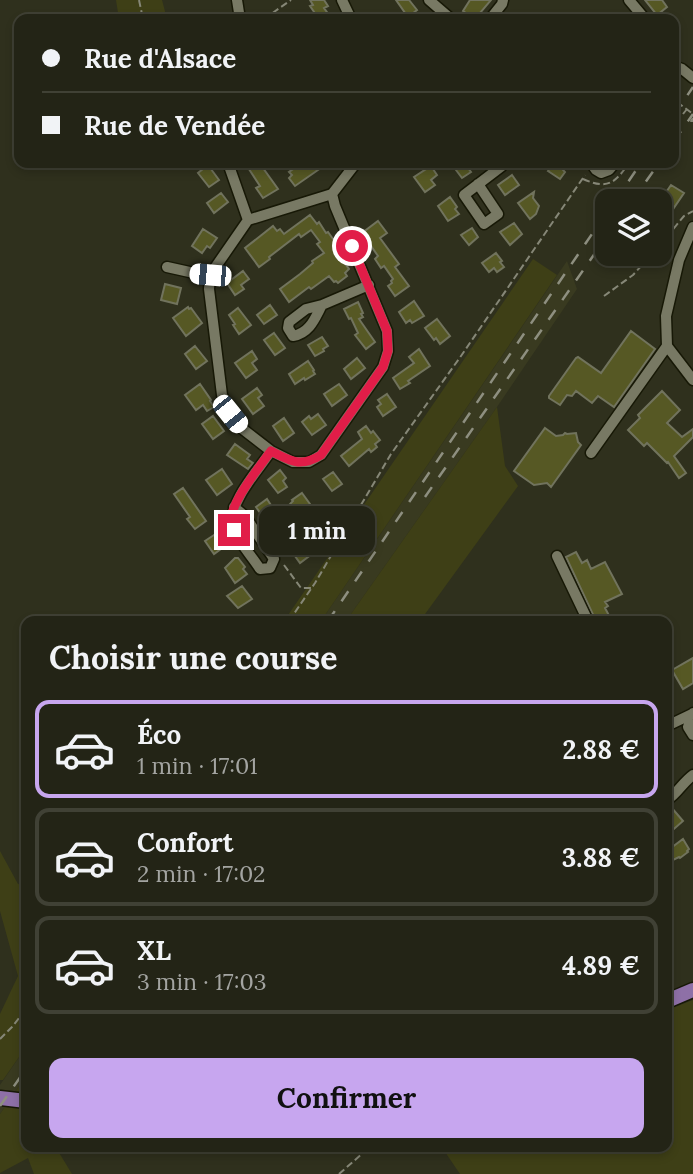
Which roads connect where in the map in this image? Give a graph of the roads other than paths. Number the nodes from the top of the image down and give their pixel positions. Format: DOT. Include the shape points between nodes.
graph roads {
  1 [pos="429,0"];
  2 [pos="629,0"];
  3 [pos="445,14"];
  4 [pos="641,14"];
  5 [pos="230,168"];
  6 [pos="352,168"];
  7 [pos="499,168"];
  8 [pos="595,168"];
  9 [pos="611,168"];
  10 [pos="478,184"];
  11 [pos="332,194"];
  12 [pos="248,220"];
  13 [pos="693,227"];
  14 [pos="167,267"];
  15 [pos="210,275"];
  16 [pos="369,285"];
  17 [pos="322,305"];
  18 [pos="667,346"];
  19 [pos="693,380"];
  20 [pos="271,451"];
  21 [pos="591,453"];
  22 [pos="234,507"];
  23 [pos="557,556"];
  24 [pos="586,616"];
  25 [pos="693,714"];
  26 [pos="672,724"];
  27 [pos="693,735"];
  28 [pos="693,775"];
  29 [pos="672,796"];
  30 [pos="693,990"];
  31 [pos="672,999"];
  32 [pos="0,1098"];
  33 [pos="21,1100"];
  1 -- 3 [label="street"];
  2 -- 4 [label="street"];
  5 -- 12 [label="street"];
  6 -- 11 [label="street"];
  7 -- 10 [label="street"];
  8 -- 9 [label="street" via="601,173"];
  11 -- 12 [label="street"];
  11 -- 16 [label="street"];
  12 -- 15 [label="street"];
  13 -- 18 [label="street" via="679,260 666,316"];
  14 -- 15 [label="street"];
  15 -- 20 [label="street" via="222,395 240,427"];
  16 -- 17 [label="street"];
  16 -- 20 [label="street" via="387,331 383,367 321,455 309,462 293,462"];
  18 -- 19 [label="street"];
  18 -- 21 [label="street"];
  20 -- 22 [label="street"];
  22 -- 22 [label="street" via="234,530 260,569 270,568 274,559"];
  23 -- 24 [label="street"];
  25 -- 26 [label="street"];
  25 -- 27 [label="street" via="688,727"];
  28 -- 29 [label="street"];
  30 -- 31 [label="main road"];
  32 -- 33 [label="main road"];
}
